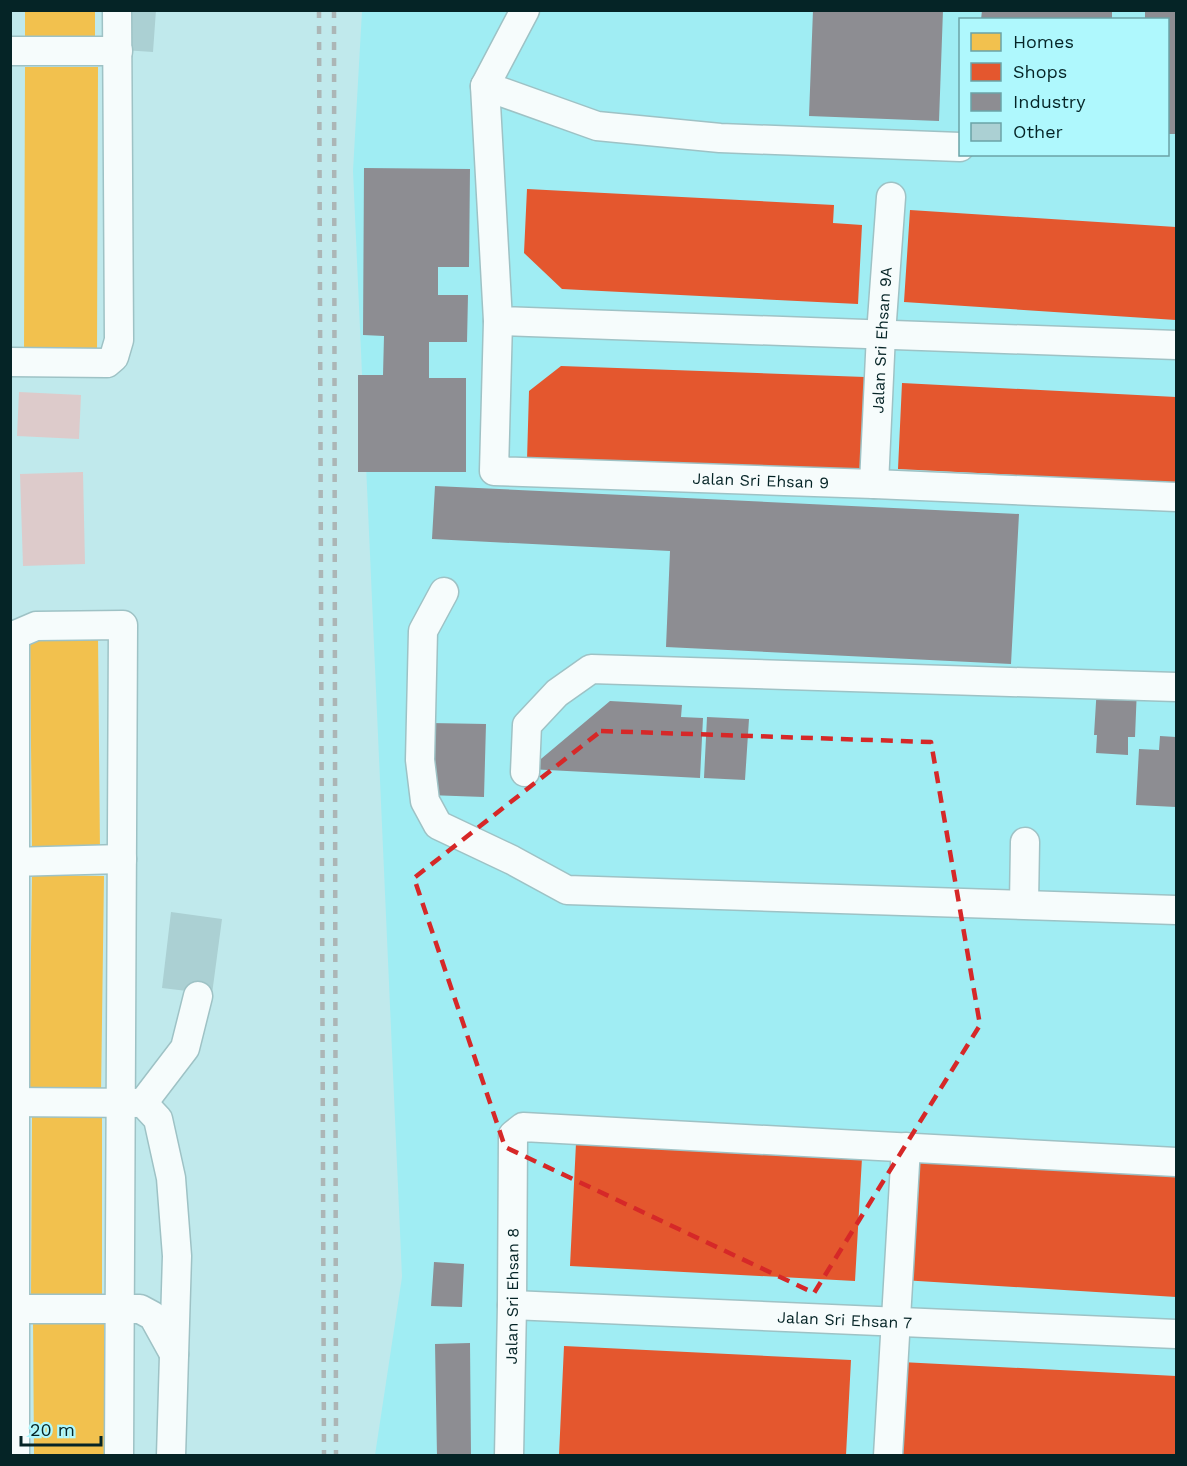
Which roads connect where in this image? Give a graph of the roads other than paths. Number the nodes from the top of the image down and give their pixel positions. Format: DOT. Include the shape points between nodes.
graph roads {
  1 [pos="117,10"];
  2 [pos="525,10"];
  3 [pos="10,51"];
  4 [pos="118,51"];
  5 [pos="485,86"];
  6 [pos="959,147"];
  7 [pos="891,197"];
  8 [pos="498,321"];
  9 [pos="881,334"];
  10 [pos="1176,345"];
  11 [pos="10,362"];
  12 [pos="874,484"];
  13 [pos="1176,497"];
  14 [pos="444,592"];
  15 [pos="13,635"];
  16 [pos="1176,687"];
  17 [pos="525,772"];
  18 [pos="1025,842"];
  19 [pos="122,859"];
  20 [pos="12,862"];
  21 [pos="1024,904"];
  22 [pos="1176,910"];
  23 [pos="198,996"];
  24 [pos="13,1102"];
  25 [pos="132,1103"];
  26 [pos="906,1147"];
  27 [pos="1176,1162"];
  28 [pos="513,1305"];
  29 [pos="13,1309"];
  30 [pos="120,1309"];
  31 [pos="896,1321"];
  32 [pos="1176,1334"];
  33 [pos="174,1354"];
  34 [pos="15,1455"];
  35 [pos="119,1455"];
  36 [pos="171,1455"];
  37 [pos="509,1455"];
  38 [pos="888,1455"];
  1 -- 4 [label="street"];
  2 -- 5 [label="street"];
  3 -- 4 [label="street"];
  4 -- 11 [label="street" via="119,340 114,357 107,363"];
  5 -- 6 [label="street" via="597,126 720,138"];
  5 -- 8 [label="street, Jalan Sri Ehsan 9"];
  7 -- 9 [label="street, Jalan Sri Ehsan 9A"];
  8 -- 9 [label="street"];
  8 -- 12 [label="street, Jalan Sri Ehsan 9" via="494,471"];
  9 -- 10 [label="street"];
  9 -- 12 [label="street, Jalan Sri Ehsan 9A"];
  12 -- 13 [label="street, Jalan Sri Ehsan 9"];
  14 -- 21 [label="street" via="423,631 421,680 421,770 425,801 438,825 567,890"];
  15 -- 19 [label="street" via="36,626 123,625"];
  15 -- 20 [label="street"];
  16 -- 17 [label="street" via="591,669 557,693 527,725"];
  18 -- 21 [label="street"];
  19 -- 20 [label="street"];
  19 -- 25 [label="street"];
  20 -- 24 [label="street"];
  21 -- 22 [label="street"];
  23 -- 25 [label="street" via="185,1048"];
  24 -- 25 [label="street"];
  24 -- 29 [label="street"];
  25 -- 30 [label="street"];
  25 -- 33 [label="street" via="159,1119 171,1178 177,1256"];
  26 -- 27 [label="street"];
  26 -- 28 [label="street, Jalan Sri Ehsan 8" via="523,1127 513,1135"];
  26 -- 31 [label="street"];
  28 -- 31 [label="street, Jalan Sri Ehsan 7"];
  28 -- 37 [label="street, Jalan Sri Ehsan 8"];
  29 -- 30 [label="street"];
  29 -- 34 [label="street"];
  30 -- 33 [label="street" via="140,1309 153,1316"];
  30 -- 35 [label="street"];
  31 -- 32 [label="street, Jalan Sri Ehsan 7"];
  31 -- 38 [label="street"];
  33 -- 36 [label="street"];
}
